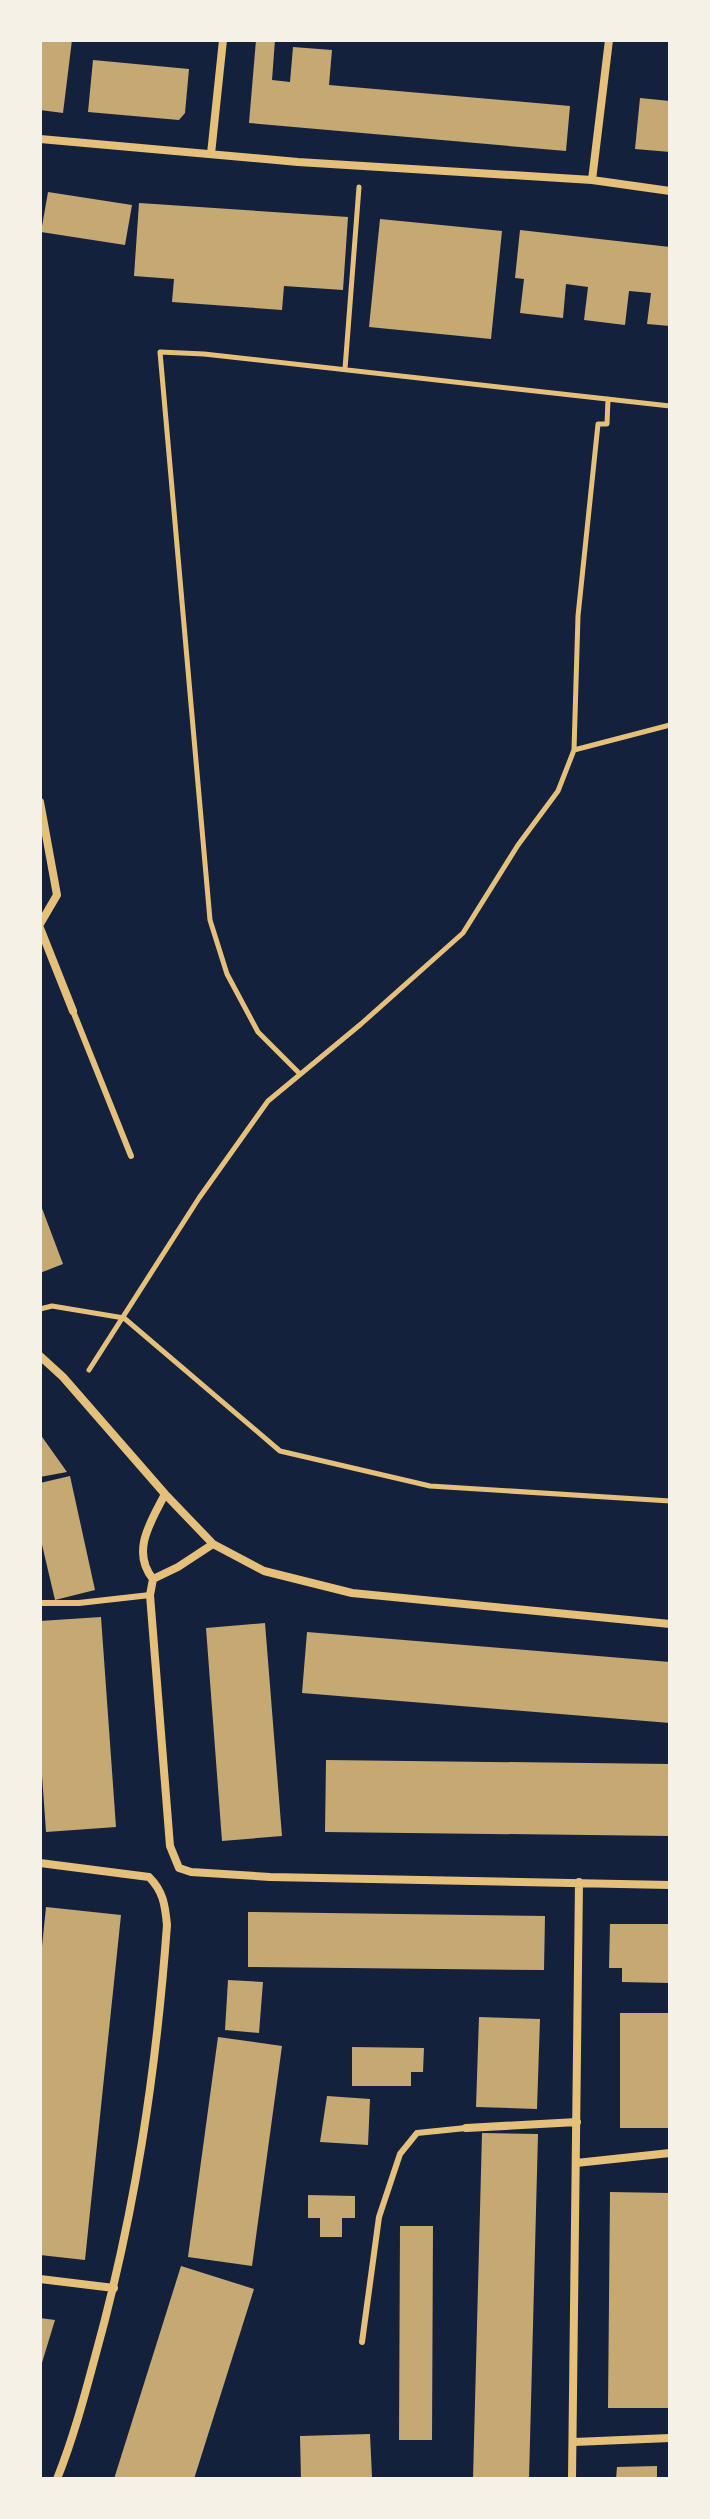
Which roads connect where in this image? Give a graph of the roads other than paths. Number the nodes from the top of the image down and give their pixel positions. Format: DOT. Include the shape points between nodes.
graph roads {
  1 [pos="223,40"];
  2 [pos="609,40"];
  3 [pos="40,139"];
  4 [pos="211,154"];
  5 [pos="592,180"];
  6 [pos="670,191"];
  7 [pos="40,802"];
  8 [pos="40,926"];
  9 [pos="73,1011"];
  10 [pos="131,1156"];
  11 [pos="40,1356"];
  12 [pos="165,1494"];
  13 [pos="213,1544"];
  14 [pos="153,1579"];
  15 [pos="150,1595"];
  16 [pos="40,1603"];
  17 [pos="670,1624"];
  18 [pos="40,1863"];
  19 [pos="579,1882"];
  20 [pos="670,1885"];
  21 [pos="577,2122"];
  22 [pos="466,2128"];
  23 [pos="670,2153"];
  24 [pos="576,2163"];
  25 [pos="40,2279"];
  26 [pos="114,2288"];
  27 [pos="362,2342"];
  28 [pos="670,2438"];
  29 [pos="574,2442"];
  30 [pos="57,2479"];
  31 [pos="572,2479"];
  1 -- 4 [label="street"];
  2 -- 5 [label="street"];
  3 -- 4 [label="street"];
  4 -- 5 [label="street"];
  5 -- 6 [label="street"];
  7 -- 8 [label="street" via="57,895"];
  8 -- 9 [label="street"];
  9 -- 10 [label="lane"];
  11 -- 12 [label="street"];
  12 -- 13 [label="street"];
  12 -- 14 [label="street" via="145,1533 143,1558"];
  13 -- 14 [label="street"];
  13 -- 17 [label="street" via="264,1571 352,1593"];
  14 -- 15 [label="street"];
  15 -- 16 [label="lane"];
  15 -- 19 [label="street" via="170,1846 179,1868 270,1877"];
  18 -- 26 [label="street" via="149,1877 165,1903 151,2093"];
  19 -- 20 [label="street"];
  19 -- 21 [label="street"];
  21 -- 22 [label="street"];
  21 -- 24 [label="street"];
  22 -- 27 [label="lane" via="417,2133 400,2154 379,2217"];
  23 -- 24 [label="street"];
  24 -- 29 [label="street"];
  25 -- 26 [label="street"];
  26 -- 30 [label="street"];
  28 -- 29 [label="street"];
  29 -- 31 [label="street"];
}
